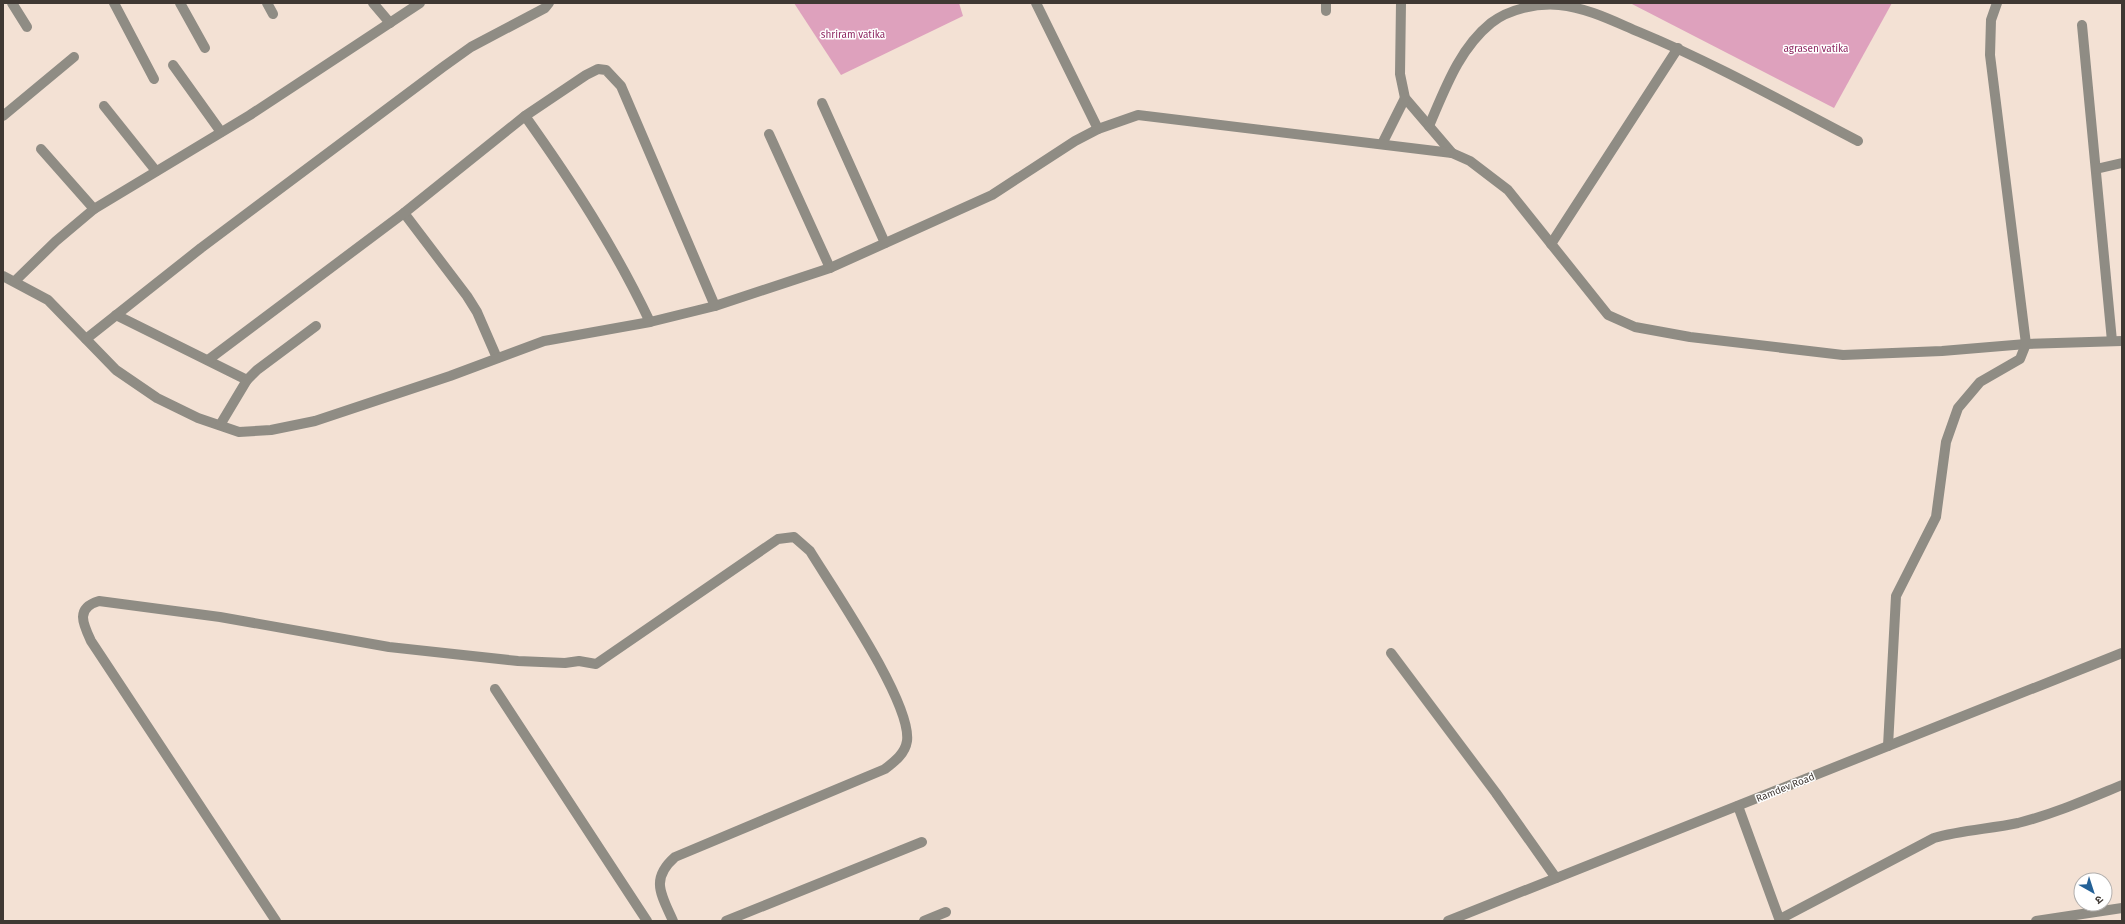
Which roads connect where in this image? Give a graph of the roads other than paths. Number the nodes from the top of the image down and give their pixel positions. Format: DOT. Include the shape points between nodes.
graph roads {
  1 [pos="12,3"];
  2 [pos="114,3"];
  3 [pos="180,3"];
  4 [pos="267,3"];
  5 [pos="373,3"];
  6 [pos="420,3"];
  7 [pos="549,3"];
  8 [pos="1036,3"];
  9 [pos="1401,3"];
  10 [pos="1997,3"];
  11 [pos="273,14"];
  12 [pos="390,23"];
  13 [pos="2082,25"];
  14 [pos="27,27"];
  15 [pos="205,48"];
  16 [pos="1678,48"];
  17 [pos="74,57"];
  18 [pos="173,65"];
  19 [pos="154,79"];
  20 [pos="1405,98"];
  21 [pos="822,103"];
  22 [pos="104,106"];
  23 [pos="3,116"];
  24 [pos="525,116"];
  25 [pos="1429,126"];
  26 [pos="1098,129"];
  27 [pos="221,132"];
  28 [pos="769,134"];
  29 [pos="1858,141"];
  30 [pos="1382,144"];
  31 [pos="40,149"];
  32 [pos="1452,152"];
  33 [pos="2122,163"];
  34 [pos="2096,169"];
  35 [pos="156,171"];
  36 [pos="94,209"];
  37 [pos="404,213"];
  38 [pos="885,243"];
  39 [pos="1552,244"];
  40 [pos="830,268"];
  41 [pos="3,276"];
  42 [pos="16,281"];
  43 [pos="715,306"];
  44 [pos="116,315"];
  45 [pos="650,322"];
  46 [pos="316,326"];
  47 [pos="86,339"];
  48 [pos="2117,341"];
  49 [pos="2026,344"];
  50 [pos="498,358"];
  51 [pos="208,360"];
  52 [pos="247,380"];
  53 [pos="220,426"];
  54 [pos="1391,653"];
  55 [pos="2122,653"];
  56 [pos="495,689"];
  57 [pos="1888,746"];
  58 [pos="2122,786"];
  59 [pos="1738,806"];
  60 [pos="922,842"];
  61 [pos="1556,878"];
  62 [pos="2122,908"];
  63 [pos="946,912"];
  64 [pos="1780,920"];
  65 [pos="276,921"];
  66 [pos="647,921"];
  67 [pos="673,921"];
  68 [pos="726,921"];
  69 [pos="924,921"];
  70 [pos="1448,921"];
  71 [pos="2036,921"];
  1 -- 14 [label="street"];
  2 -- 19 [label="street"];
  3 -- 15 [label="street"];
  4 -- 11 [label="street"];
  5 -- 12 [label="street"];
  6 -- 12 [label="street"];
  7 -- 44 [label="street" via="545,8 471,47 443,67 201,248"];
  8 -- 26 [label="street"];
  9 -- 20 [label="street" via="1400,74"];
  10 -- 49 [label="street" via="1991,20 1990,55"];
  12 -- 27 [label="street"];
  13 -- 34 [label="street"];
  16 -- 25 [label="street" via="1592,12 1559,5 1538,5 1517,10 1491,23 1467,47"];
  16 -- 29 [label="street"];
  16 -- 39 [label="street"];
  17 -- 23 [label="street"];
  18 -- 27 [label="street"];
  20 -- 25 [label="street"];
  20 -- 30 [label="street"];
  21 -- 38 [label="street"];
  22 -- 35 [label="street"];
  24 -- 37 [label="street"];
  24 -- 43 [label="street" via="598,69 606,70 613,76 621,86"];
  24 -- 45 [label="street" via="597,222"];
  25 -- 32 [label="street"];
  26 -- 30 [label="street" via="1138,115"];
  26 -- 38 [label="street" via="992,194"];
  27 -- 35 [label="street"];
  28 -- 40 [label="street"];
  30 -- 32 [label="street"];
  31 -- 36 [label="street"];
  32 -- 39 [label="street" via="1470,161 1508,190"];
  33 -- 34 [label="street"];
  34 -- 48 [label="street"];
  35 -- 36 [label="street"];
  36 -- 42 [label="street" via="56,241"];
  37 -- 50 [label="street" via="467,296"];
  37 -- 51 [label="street"];
  38 -- 40 [label="street"];
  39 -- 49 [label="street" via="1608,315 1635,327 1690,337 1843,355"];
  40 -- 43 [label="street"];
  41 -- 42 [label="street"];
  42 -- 47 [label="street" via="48,300"];
  43 -- 45 [label="street"];
  44 -- 47 [label="street"];
  44 -- 51 [label="street"];
  45 -- 50 [label="street" via="544,341"];
  46 -- 52 [label="street"];
  47 -- 53 [label="street" via="116,370 157,398"];
  48 -- 49 [label="street"];
  49 -- 57 [label="street" via="2020,359 1980,382 1958,408 1946,442 1936,517 1896,596"];
  50 -- 53 [label="street" via="315,421 271,430 239,432"];
  51 -- 52 [label="street"];
  52 -- 53 [label="street"];
  54 -- 61 [label="street"];
  55 -- 57 [label="street, Ramdev Road"];
  56 -- 66 [label="street"];
  57 -- 59 [label="street, Ramdev Road"];
  58 -- 64 [label="street" via="2019,823 1934,838"];
  59 -- 61 [label="street, Ramdev Road"];
  59 -- 64 [label="street"];
  60 -- 68 [label="street"];
  61 -- 70 [label="street, Ramdev Road"];
  62 -- 71 [label="street"];
  63 -- 69 [label="street"];
  65 -- 67 [label="street" via="91,641 85,630 83,617 85,608 90,603 99,601 220,617 389,647 518,661 579,661 596,664 778,539 794,537 810,551 882,669 901,711 907,741 903,752 885,769 676,857 665,866 659,888"];
}
